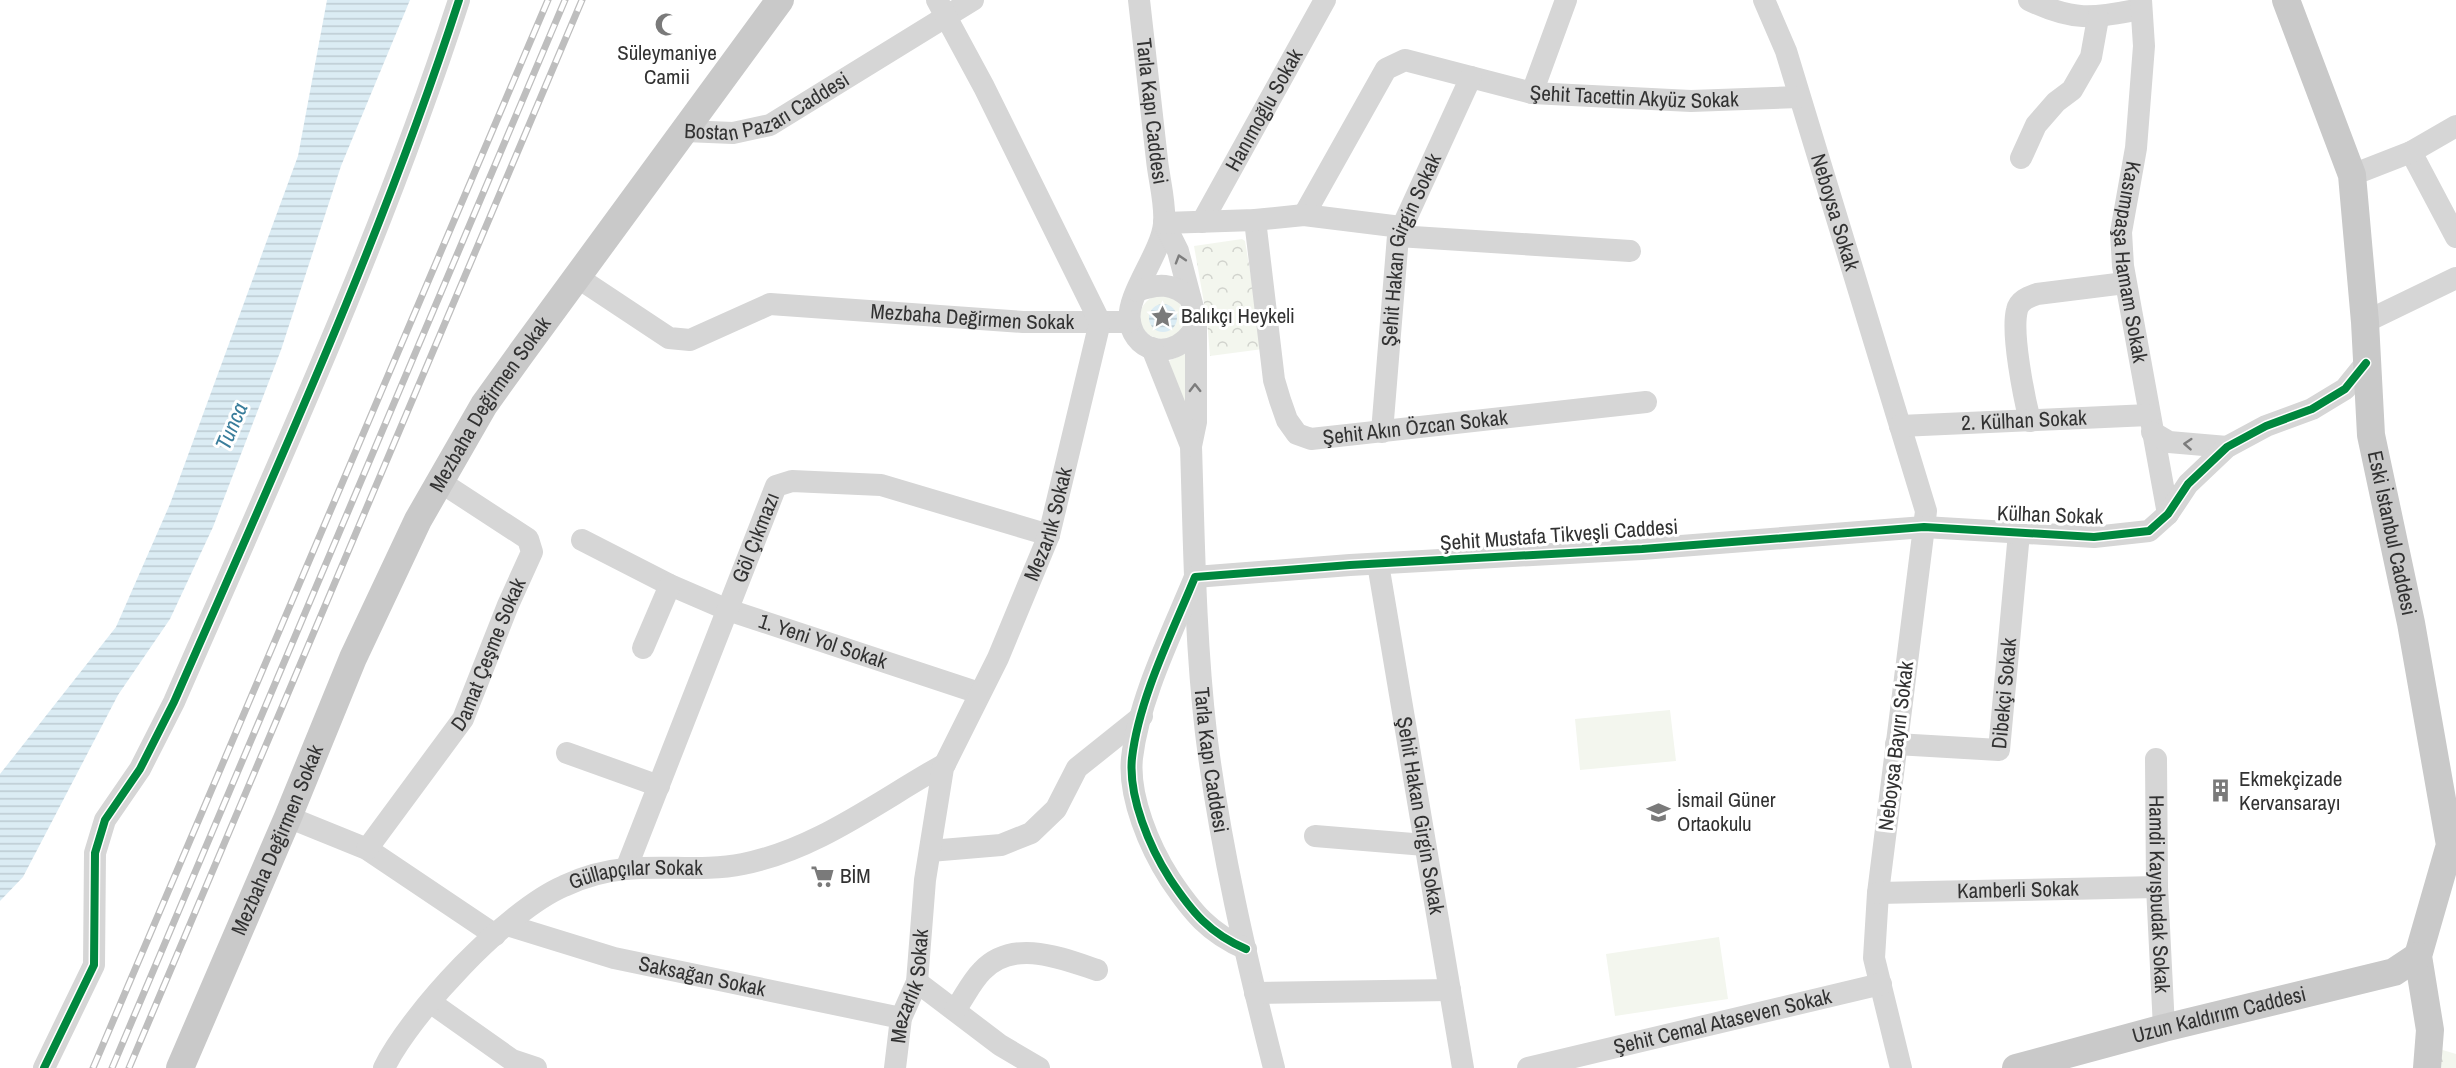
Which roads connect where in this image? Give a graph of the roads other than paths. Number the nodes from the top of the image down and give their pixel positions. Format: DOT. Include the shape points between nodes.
graph roads {
  1 [pos="459,0"];
  2 [pos="780,0"];
  3 [pos="973,0"];
  4 [pos="1139,0"];
  5 [pos="1325,0"];
  6 [pos="1566,0"];
  7 [pos="1764,0"];
  8 [pos="2028,0"];
  9 [pos="2286,0"];
  10 [pos="2140,5"];
  11 [pos="942,7"];
  12 [pos="2098,18"];
  13 [pos="1471,77"];
  14 [pos="1532,93"];
  15 [pos="1799,97"];
  16 [pos="2456,126"];
  17 [pos="684,130"];
  18 [pos="2411,152"];
  19 [pos="2021,158"];
  20 [pos="2352,175"];
  21 [pos="1304,215"];
  22 [pos="1255,220"];
  23 [pos="1202,222"];
  24 [pos="1164,223"];
  25 [pos="1399,231"];
  26 [pos="2456,237"];
  27 [pos="1630,250"];
  28 [pos="578,277"];
  29 [pos="2456,278"];
  30 [pos="2125,283"];
  31 [pos="1137,291"];
  32 [pos="1190,298"];
  33 [pos="1100,322"];
  34 [pos="1130,322"];
  35 [pos="2365,322"];
  36 [pos="1194,329"];
  37 [pos="1152,348"];
  38 [pos="2367,363"];
  39 [pos="1646,402"];
  40 [pos="2030,421"];
  41 [pos="2150,423"];
  42 [pos="1900,426"];
  43 [pos="1382,432"];
  44 [pos="1191,446"];
  45 [pos="2227,447"];
  46 [pos="439,481"];
  47 [pos="2168,514"];
  48 [pos="1924,527"];
  49 [pos="2019,533"];
  50 [pos="1049,535"];
  51 [pos="582,540"];
  52 [pos="1378,564"];
  53 [pos="1196,577"];
  54 [pos="670,585"];
  55 [pos="728,610"];
  56 [pos="642,648"];
  57 [pos="979,693"];
  58 [pos="1142,716"];
  59 [pos="1896,744"];
  60 [pos="567,753"];
  61 [pos="2156,759"];
  62 [pos="945,764"];
  63 [pos="658,786"];
  64 [pos="288,817"];
  65 [pos="1315,836"];
  66 [pos="1425,845"];
  67 [pos="367,849"];
  68 [pos="930,851"];
  69 [pos="626,869"];
  70 [pos="2157,887"];
  71 [pos="1878,893"];
  72 [pos="501,930"];
  73 [pos="1246,949"];
  74 [pos="2418,956"];
  75 [pos="1097,970"];
  76 [pos="916,982"];
  77 [pos="1881,984"];
  78 [pos="1450,990"];
  79 [pos="1255,993"];
  80 [pos="430,1002"];
  81 [pos="955,1010"];
  82 [pos="901,1018"];
  83 [pos="2164,1028"];
  84 [pos="510,1064"];
  85 [pos="2030,1066"];
  86 [pos="44,1068"];
  87 [pos="180,1068"];
  88 [pos="384,1068"];
  89 [pos="536,1068"];
  90 [pos="895,1068"];
  91 [pos="1039,1068"];
  92 [pos="1274,1068"];
  93 [pos="1463,1068"];
  94 [pos="1528,1068"];
  95 [pos="1901,1068"];
  96 [pos="2427,1068"];
  1 -- 86 [label="street" via="374,240 174,702 140,769 105,820 95,853 94,965"];
  2 -- 17 [label="main road"];
  3 -- 11 [label="street, Bostan Pazarı Caddesi"];
  4 -- 24 [label="street, Tarla Kapı Caddesi"];
  5 -- 23 [label="street, Hanımoğlu Sokak"];
  6 -- 14 [label="street"];
  7 -- 15 [label="street, Neboysa Sokak" via="1786,51"];
  8 -- 12 [label="street" via="2056,13"];
  9 -- 20 [label="main road, Eski İstanbul Caddesi"];
  10 -- 12 [label="street"];
  10 -- 30 [label="street, Kasımpaşa Hamam Sokak" via="2144,46 2136,148 2121,232"];
  11 -- 17 [label="street, Bostan Pazarı Caddesi" via="770,125 733,133"];
  11 -- 33 [label="street"];
  12 -- 19 [label="street" via="2091,57 2072,90 2036,125"];
  13 -- 14 [label="street, Şehit Tacettin Akyüz Sokak"];
  13 -- 21 [label="street, Şehit Tacettin Akyüz Sokak" via="1405,60 1386,69"];
  13 -- 25 [label="street, Şehit Hakan Girgin Sokak"];
  14 -- 15 [label="street, Şehit Tacettin Akyüz Sokak" via="1691,101"];
  15 -- 42 [label="street, Neboysa Sokak"];
  16 -- 18 [label="street"];
  17 -- 28 [label="main road, Bostan Pazarı Caddesi"];
  18 -- 20 [label="street"];
  18 -- 26 [label="street"];
  20 -- 35 [label="main road, Eski İstanbul Caddesi"];
  21 -- 22 [label="street"];
  21 -- 25 [label="street"];
  22 -- 23 [label="street"];
  22 -- 43 [label="street, Şehit Akın Özcan Sokak" via="1275,380 1287,420 1298,434 1311,439"];
  23 -- 24 [label="street"];
  24 -- 31 [label="street, Tarla Kapı Caddesi" via="1149,270"];
  32 -- 24 [label="street, Tarla Kapı Caddesi, one-way" via="1178,251"];
  25 -- 27 [label="street"];
  25 -- 43 [label="street, Şehit Hakan Girgin Sokak"];
  28 -- 33 [label="street, Mezbaha Değirmen Sokak" via="669,338 690,340 770,304 1023,322"];
  28 -- 46 [label="main road, Mezbaha Değirmen Sokak" via="484,405"];
  29 -- 35 [label="street"];
  30 -- 40 [label="street" via="2037,294 2025,298 2017,308 2015,323"];
  30 -- 41 [label="street, Kasımpaşa Hamam Sokak"];
  31 -- 32 [label="street" via="1165,285 1179,288"];
  31 -- 34 [label="street, Tarla Kapı Caddesi" via="1130,304"];
  32 -- 36 [label="street, Tarla Kapı Caddesi" via="1196,319"];
  33 -- 34 [label="street, Mezbaha Değirmen Sokak"];
  33 -- 50 [label="street, Mezarlık Sokak"];
  34 -- 37 [label="street, Tarla Kapı Caddesi" via="1135,334"];
  35 -- 38 [label="main road, Eski İstanbul Caddesi"];
  36 -- 37 [label="street" via="1187,342 1178,348"];
  44 -- 36 [label="street, Tarla Kapı Caddesi, one-way" via="1196,422"];
  37 -- 44 [label="street, Tarla Kapı Caddesi"];
  38 -- 45 [label="street, Külhan Sokak" via="2345,389 2312,409 2266,426"];
  38 -- 74 [label="main road, Eski İstanbul Caddesi" via="2371,435 2411,622 2450,845"];
  39 -- 43 [label="street, Şehit Akın Özcan Sokak"];
  40 -- 41 [label="street, 2. Külhan Sokak"];
  40 -- 42 [label="street, 2. Külhan Sokak"];
  45 -- 41 [label="street, one-way" via="2169,442"];
  41 -- 47 [label="street, Kasımpaşa Hamam Sokak"];
  42 -- 48 [label="street, Neboysa Bayırı Sokak" via="1926,511"];
  44 -- 53 [label="street, Tarla Kapı Caddesi"];
  45 -- 47 [label="street, Külhan Sokak" via="2188,484"];
  46 -- 64 [label="main road, Mezbaha Değirmen Sokak" via="353,658"];
  46 -- 67 [label="street, Damat Çeşme Sokak" via="528,539 532,552 463,719"];
  47 -- 49 [label="street, Külhan Sokak" via="2149,531 2094,537"];
  48 -- 49 [label="street, Külhan Sokak"];
  48 -- 52 [label="street, Şehit Mustafa Tikveşli Caddesi"];
  48 -- 59 [label="street, Neboysa Bayırı Sokak"];
  49 -- 59 [label="street, Dibekçi Sokak" via="1999,750"];
  50 -- 55 [label="street, Göl Çıkmazı" via="881,485 792,481 776,486 768,501"];
  50 -- 57 [label="street, Mezarlık Sokak" via="998,658"];
  51 -- 54 [label="street, 1. Yeni Yol Sokak"];
  52 -- 53 [label="street, Şehit Mustafa Tikveşli Caddesi"];
  52 -- 66 [label="street, Şehit Hakan Girgin Sokak"];
  53 -- 58 [label="street"];
  53 -- 73 [label="street, Tarla Kapı Caddesi" via="1206,734"];
  54 -- 55 [label="street, 1. Yeni Yol Sokak"];
  54 -- 56 [label="street"];
  55 -- 57 [label="street, 1. Yeni Yol Sokak"];
  55 -- 63 [label="street, Göl Çıkmazı"];
  57 -- 62 [label="street, Mezarlık Sokak"];
  58 -- 68 [label="street" via="1077,768 1056,809 1031,832 1001,845"];
  58 -- 73 [label="street" via="1132,760 1137,801 1147,836 1162,867 1192,911 1222,939"];
  59 -- 71 [label="street, Neboysa Bayırı Sokak"];
  60 -- 63 [label="street"];
  61 -- 70 [label="street, Hamdi Kayışbudak Sokak"];
  62 -- 68 [label="street, Mezarlık Sokak"];
  62 -- 69 [label="street, Güllapçılar Sokak" via="845,825 786,851 743,864 681,870"];
  63 -- 69 [label="street, Göl Çıkmazı"];
  64 -- 67 [label="street, Saksağan Sokak"];
  64 -- 87 [label="main road, Mezbaha Değirmen Sokak"];
  65 -- 66 [label="street"];
  66 -- 78 [label="street, Şehit Hakan Girgin Sokak"];
  67 -- 72 [label="street, Saksağan Sokak"];
  68 -- 76 [label="street, Mezarlık Sokak"];
  69 -- 72 [label="street, Güllapçılar Sokak" via="562,886"];
  70 -- 71 [label="street, Kamberli Sokak"];
  70 -- 83 [label="street, Hamdi Kayışbudak Sokak"];
  71 -- 77 [label="street, Neboysa Bayırı Sokak" via="1874,958"];
  72 -- 80 [label="street, Güllapçılar Sokak"];
  72 -- 82 [label="street, Saksağan Sokak" via="614,958"];
  73 -- 79 [label="street, Tarla Kapı Caddesi"];
  74 -- 83 [label="main road, Uzun Kaldırım Caddesi" via="2394,972"];
  74 -- 96 [label="main road, Eski İstanbul Caddesi" via="2430,1030"];
  75 -- 81 [label="street" via="1023,951 995,961 982,971"];
  76 -- 81 [label="street"];
  76 -- 82 [label="street, Mezarlık Sokak"];
  77 -- 94 [label="street, Şehit Cemal Ataseven Sokak"];
  77 -- 95 [label="street, Neboysa Bayırı Sokak"];
  78 -- 79 [label="street"];
  78 -- 93 [label="street, Şehit Hakan Girgin Sokak"];
  79 -- 92 [label="street, Tarla Kapı Caddesi"];
  80 -- 84 [label="street"];
  80 -- 88 [label="street, Güllapçılar Sokak" via="397,1042"];
  81 -- 91 [label="street" via="1000,1046"];
  82 -- 90 [label="street, Mezarlık Sokak"];
  83 -- 85 [label="main road, Uzun Kaldırım Caddesi"];
  84 -- 89 [label="street"];
}
